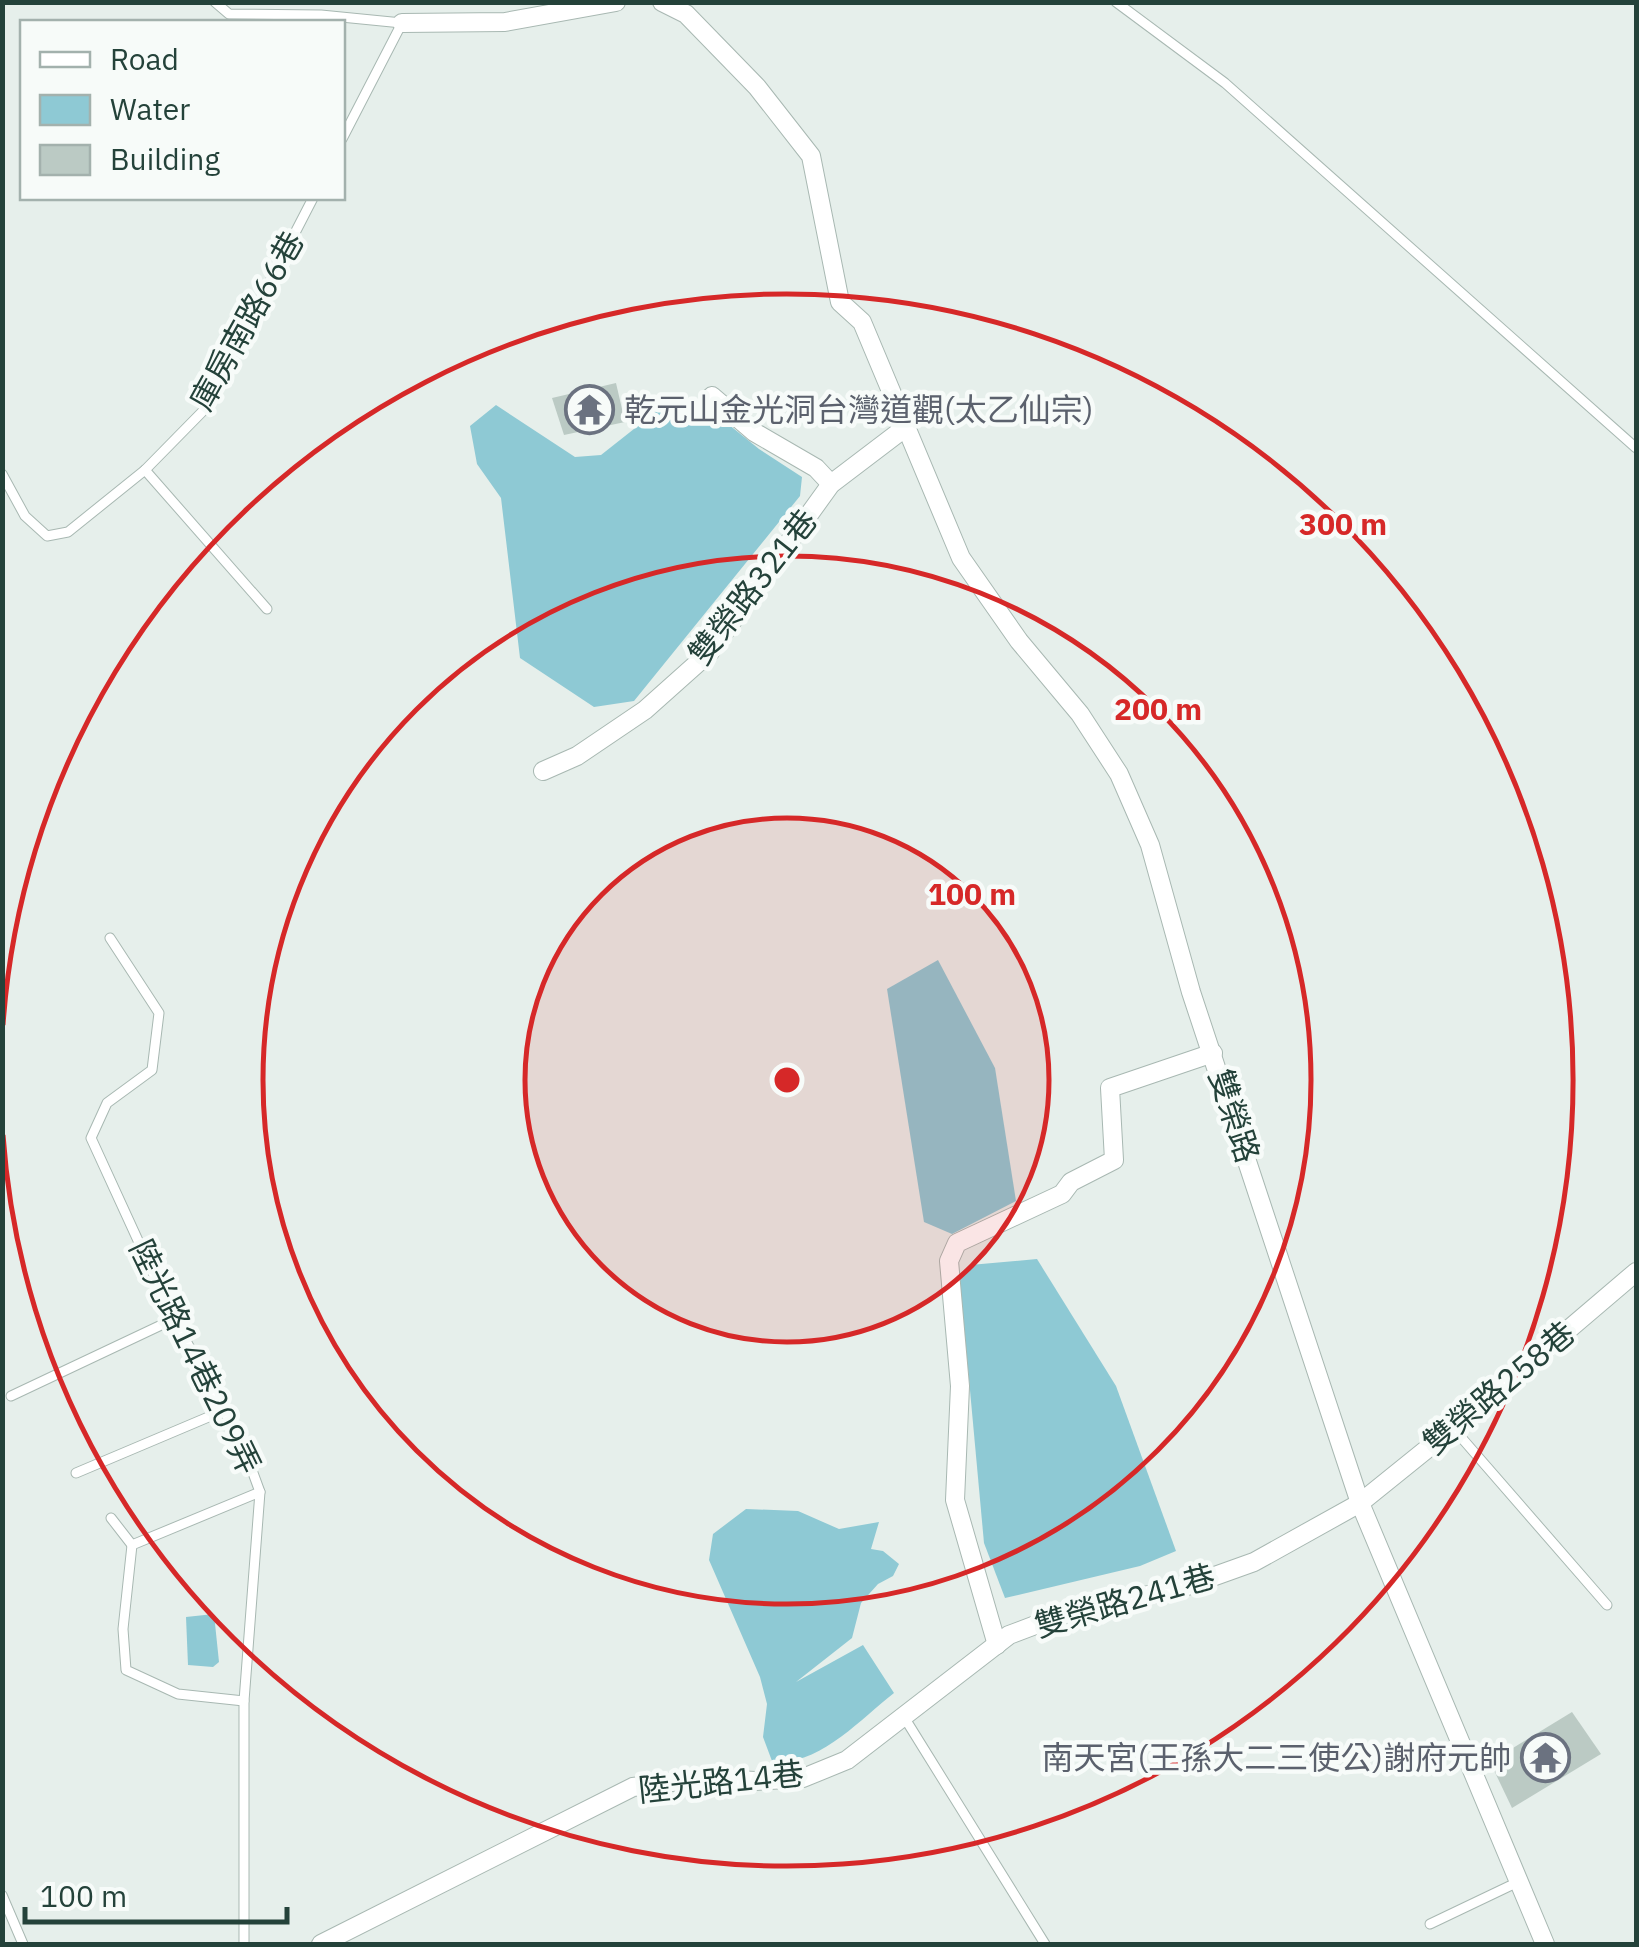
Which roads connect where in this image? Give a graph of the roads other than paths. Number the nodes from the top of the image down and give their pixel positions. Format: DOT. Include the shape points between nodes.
graph roads {
  1 [pos="214,2"];
  2 [pos="616,2"];
  3 [pos="662,2"];
  4 [pos="1116,2"];
  5 [pos="402,23"];
  6 [pos="345,133"];
  7 [pos="312,200"];
  8 [pos="712,396"];
  9 [pos="906,427"];
  10 [pos="1636,448"];
  11 [pos="145,470"];
  12 [pos="2,474"];
  13 [pos="831,484"];
  14 [pos="267,609"];
  15 [pos="543,771"];
  16 [pos="110,938"];
  17 [pos="1213,1054"];
  18 [pos="1636,1272"];
  19 [pos="174,1319"];
  20 [pos="11,1396"];
  21 [pos="225,1410"];
  22 [pos="1454,1428"];
  23 [pos="76,1473"];
  24 [pos="260,1492"];
  25 [pos="1360,1502"];
  26 [pos="112,1518"];
  27 [pos="132,1544"];
  28 [pos="1606,1605"];
  29 [pos="997,1645"];
  30 [pos="244,1701"];
  31 [pos="904,1717"];
  32 [pos="1520,1881"];
  33 [pos="2,1895"];
  34 [pos="1430,1924"];
  35 [pos="23,1944"];
  36 [pos="244,1944"];
  37 [pos="320,1944"];
  38 [pos="1044,1944"];
  39 [pos="1544,1944"];
  1 -- 5 [label="lane" via="230,14"];
  2 -- 5 [label="street" via="505,22"];
  3 -- 9 [label="street, 雙榮路" via="686,14 757,87 811,156 840,302 862,322"];
  4 -- 10 [label="lane" via="1225,83"];
  5 -- 6 [label="lane"];
  7 -- 11 [label="lane, 庫房南路66巷" via="202,411"];
  8 -- 13 [label="street"];
  9 -- 13 [label="street, 雙榮路321巷"];
  9 -- 17 [label="street, 雙榮路" via="961,558 1119,774 1150,846"];
  11 -- 12 [label="lane, 庫房南路66巷" via="68,532 47,536 25,516"];
  11 -- 14 [label="lane"];
  13 -- 15 [label="street, 雙榮路321巷" via="710,652 646,710"];
  16 -- 19 [label="lane, 陸光路14巷209弄" via="158,1013 152,1070 107,1103 92,1138"];
  17 -- 25 [label="street, 雙榮路"];
  17 -- 29 [label="street" via="1110,1088 1114,1160 1062,1194 958,1243 949,1260 960,1386 955,1500"];
  18 -- 22 [label="street, 雙榮路258巷"];
  19 -- 20 [label="lane"];
  19 -- 21 [label="lane, 陸光路14巷209弄"];
  21 -- 23 [label="lane"];
  21 -- 24 [label="lane, 陸光路14巷209弄"];
  22 -- 25 [label="street, 雙榮路258巷"];
  22 -- 28 [label="lane"];
  24 -- 27 [label="lane"];
  24 -- 30 [label="lane, 陸光路14巷209弄"];
  25 -- 29 [label="street, 雙榮路241巷" via="1254,1562 1174,1591 1088,1605"];
  25 -- 32 [label="street, 雙榮路"];
  26 -- 27 [label="lane"];
  27 -- 30 [label="lane" via="126,1670 178,1694"];
  29 -- 31 [label="street, 陸光路14巷"];
  30 -- 36 [label="lane, 陸光路14巷209弄"];
  31 -- 37 [label="street, 陸光路14巷" via="847,1760 803,1778 702,1778 632,1788"];
  31 -- 38 [label="lane"];
  32 -- 34 [label="lane"];
  32 -- 39 [label="street, 雙榮路"];
  33 -- 35 [label="lane"];
}
